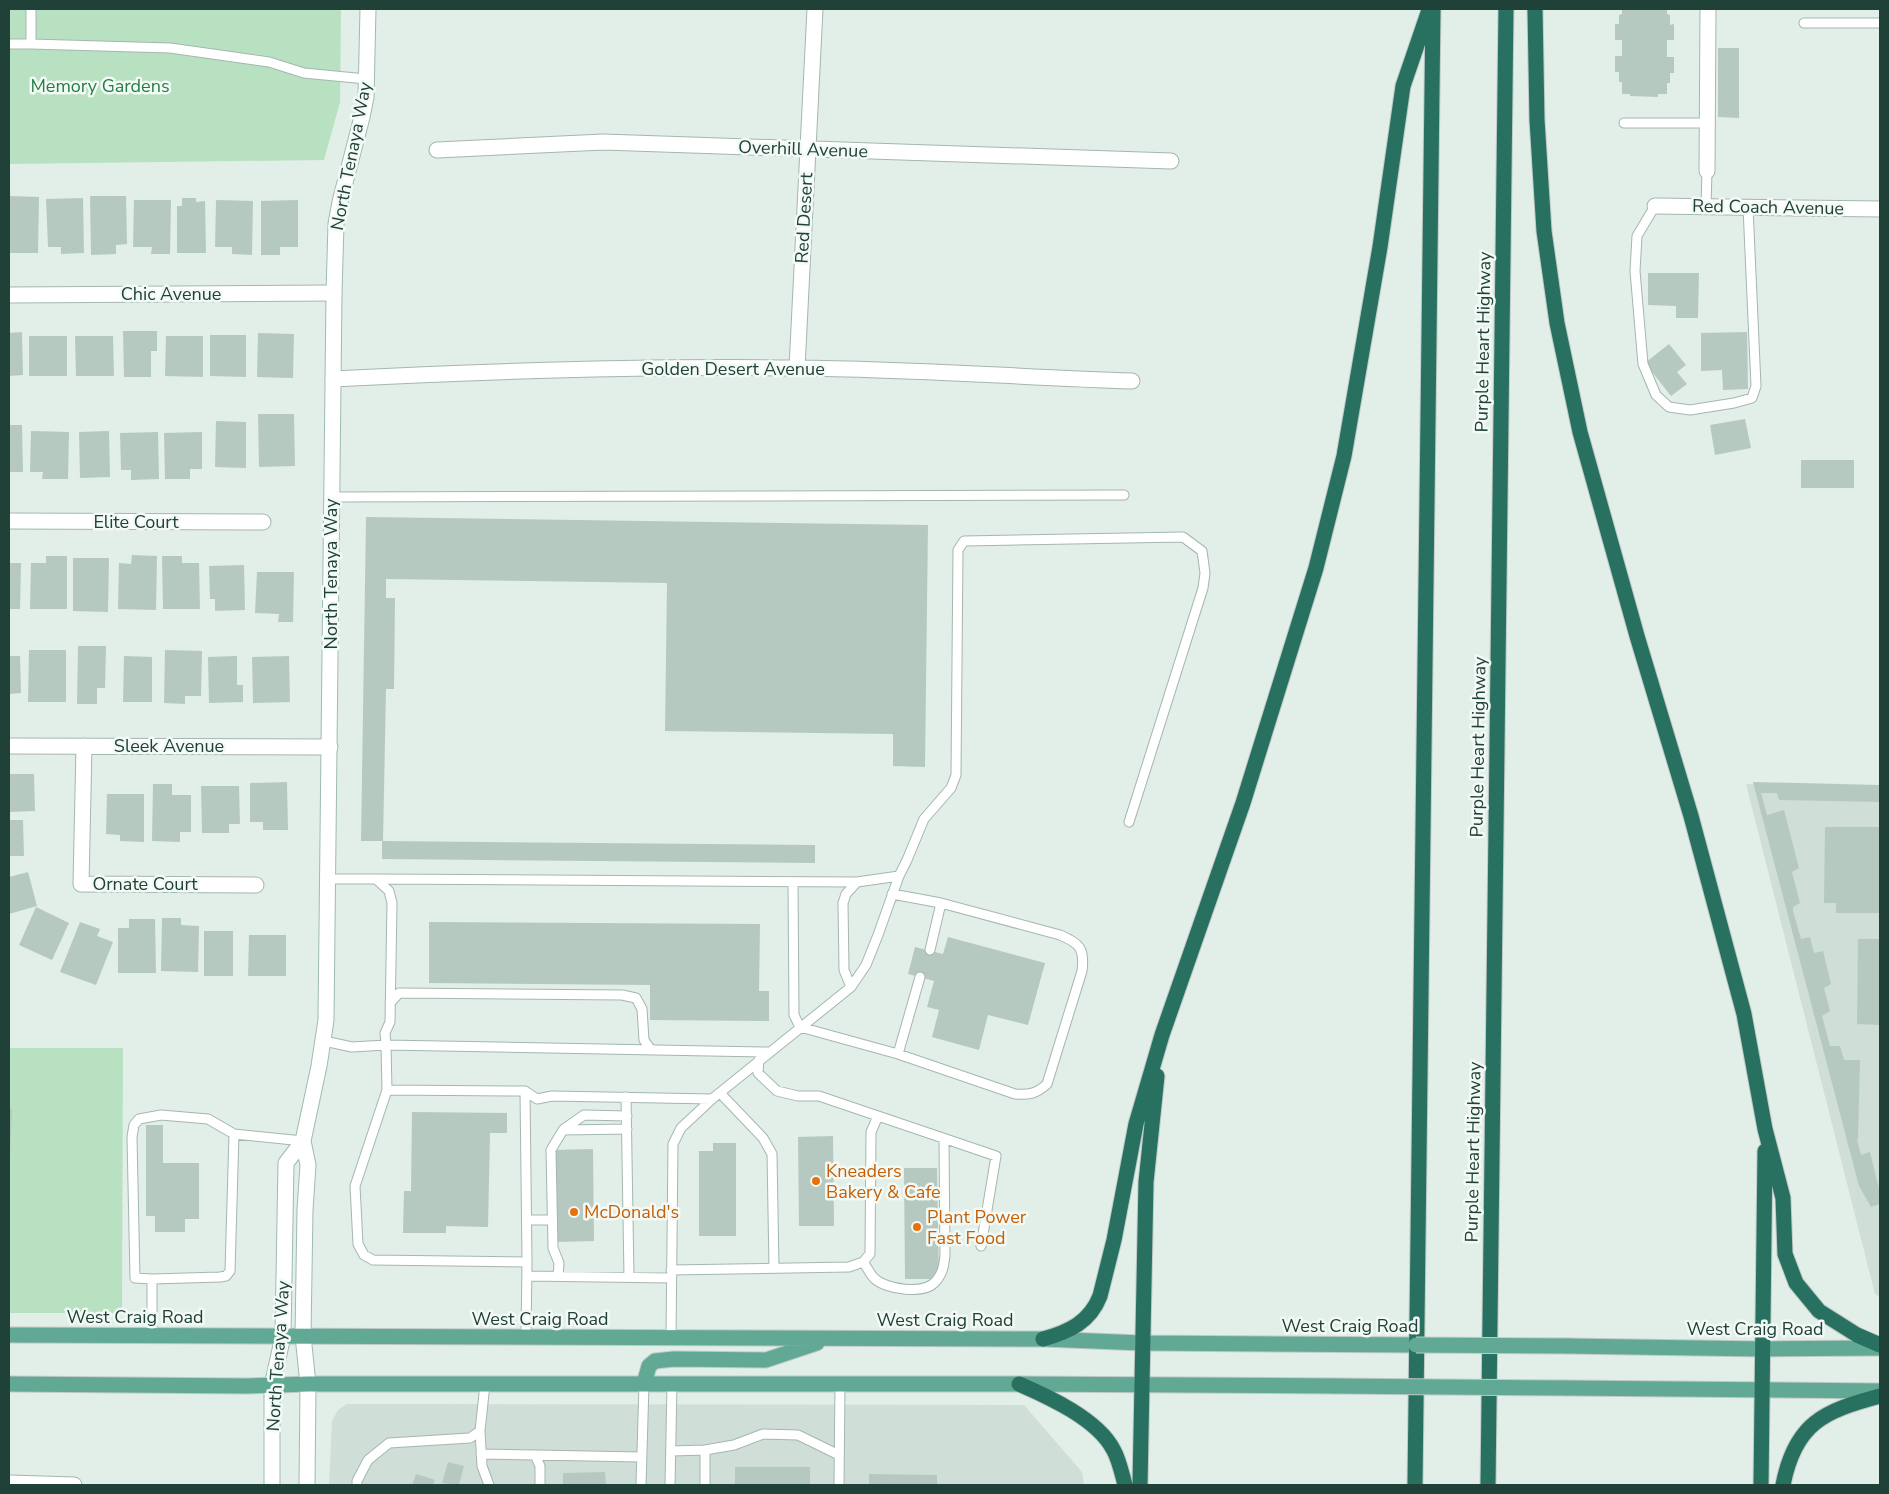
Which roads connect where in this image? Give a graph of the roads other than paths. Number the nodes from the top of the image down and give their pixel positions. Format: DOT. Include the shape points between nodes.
graph roads {
  1 [pos="31,9"];
  2 [pos="368,9"];
  3 [pos="815,9"];
  4 [pos="1431,9"];
  5 [pos="1506,9"];
  6 [pos="1535,9"];
  7 [pos="1708,9"];
  8 [pos="1804,23"];
  9 [pos="1880,23"];
  10 [pos="9,44"];
  11 [pos="30,44"];
  12 [pos="366,79"];
  13 [pos="1624,123"];
  14 [pos="1707,123"];
  15 [pos="808,149"];
  16 [pos="436,150"];
  17 [pos="1171,161"];
  18 [pos="1707,171"];
  19 [pos="1655,206"];
  20 [pos="1706,206"];
  21 [pos="1748,207"];
  22 [pos="1880,208"];
  23 [pos="334,294"];
  24 [pos="9,295"];
  25 [pos="797,368"];
  26 [pos="333,379"];
  27 [pos="1132,381"];
  28 [pos="1124,495"];
  29 [pos="331,497"];
  30 [pos="9,521"];
  31 [pos="263,522"];
  32 [pos="9,746"];
  33 [pos="84,746"];
  34 [pos="330,747"];
  35 [pos="1130,822"];
  36 [pos="899,876"];
  37 [pos="328,879"];
  38 [pos="376,879"];
  39 [pos="792,882"];
  40 [pos="857,882"];
  41 [pos="256,885"];
  42 [pos="892,894"];
  43 [pos="940,904"];
  44 [pos="930,950"];
  45 [pos="920,978"];
  46 [pos="851,987"];
  47 [pos="390,1002"];
  48 [pos="800,1027"];
  49 [pos="1162,1034"];
  50 [pos="324,1041"];
  51 [pos="386,1046"];
  52 [pos="651,1050"];
  53 [pos="768,1052"];
  54 [pos="898,1054"];
  55 [pos="759,1060"];
  56 [pos="387,1090"];
  57 [pos="525,1091"];
  58 [pos="720,1093"];
  59 [pos="626,1097"];
  60 [pos="712,1099"];
  61 [pos="627,1116"];
  62 [pos="878,1116"];
  63 [pos="627,1129"];
  64 [pos="563,1130"];
  65 [pos="1765,1130"];
  66 [pos="234,1134"];
  67 [pos="944,1139"];
  68 [pos="303,1141"];
  69 [pos="527,1220"];
  70 [pos="552,1220"];
  71 [pos="981,1246"];
  72 [pos="527,1262"];
  73 [pos="863,1262"];
  74 [pos="774,1268"];
  75 [pos="670,1274"];
  76 [pos="527,1276"];
  77 [pos="558,1276"];
  78 [pos="629,1277"];
  79 [pos="152,1279"];
  80 [pos="9,1334"];
  81 [pos="152,1335"];
  82 [pos="283,1336"];
  83 [pos="304,1336"];
  84 [pos="526,1338"];
  85 [pos="671,1338"];
  86 [pos="829,1338"];
  87 [pos="1043,1339"];
  88 [pos="1142,1343"];
  89 [pos="1880,1346"];
  90 [pos="1762,1349"];
  91 [pos="840,1383"];
  92 [pos="9,1384"];
  93 [pos="308,1384"];
  94 [pos="485,1384"];
  95 [pos="644,1384"];
  96 [pos="672,1384"];
  97 [pos="1019,1384"];
  98 [pos="1141,1385"];
  99 [pos="272,1386"];
  100 [pos="1762,1390"];
  101 [pos="1880,1391"];
  102 [pos="1880,1396"];
  103 [pos="480,1431"];
  104 [pos="705,1450"];
  105 [pos="671,1451"];
  106 [pos="481,1454"];
  107 [pos="535,1454"];
  108 [pos="840,1456"];
  109 [pos="641,1457"];
  110 [pos="9,1483"];
  111 [pos="74,1485"];
  112 [pos="272,1485"];
  113 [pos="307,1485"];
  114 [pos="357,1485"];
  115 [pos="489,1485"];
  116 [pos="540,1485"];
  117 [pos="641,1485"];
  118 [pos="670,1485"];
  119 [pos="705,1485"];
  120 [pos="839,1485"];
  121 [pos="1125,1485"];
  122 [pos="1140,1485"];
  123 [pos="1415,1485"];
  124 [pos="1488,1485"];
  125 [pos="1761,1485"];
  126 [pos="1783,1485"];
  1 -- 11 [label="lane"];
  2 -- 12 [label="street, North Tenaya Way"];
  3 -- 15 [label="street, Red Desert"];
  4 -- 49 [label="highway" via="1403,86 1380,247 1344,456 1316,568 1243,803"];
  4 -- 123 [label="highway"];
  5 -- 124 [label="highway, Purple Heart Highway"];
  6 -- 65 [label="highway" via="1544,231 1557,323 1580,432 1691,816 1744,1014"];
  7 -- 14 [label="street"];
  8 -- 9 [label="lane"];
  10 -- 11 [label="lane"];
  11 -- 12 [label="lane" via="170,48 269,62 304,72"];
  12 -- 23 [label="street, North Tenaya Way" via="362,117 338,210"];
  13 -- 14 [label="lane"];
  14 -- 18 [label="street"];
  15 -- 16 [label="street, Overhill Avenue" via="603,142"];
  15 -- 17 [label="street, Overhill Avenue"];
  15 -- 25 [label="street, Red Desert"];
  18 -- 20 [label="lane"];
  19 -- 20 [label="street, Red Coach Avenue"];
  19 -- 21 [label="lane" via="1637,236 1635,271 1643,364 1656,395 1669,407 1690,410 1752,398 1756,386"];
  20 -- 21 [label="street, Red Coach Avenue"];
  21 -- 22 [label="street, Red Coach Avenue"];
  23 -- 24 [label="street, Chic Avenue"];
  23 -- 26 [label="street, North Tenaya Way"];
  25 -- 26 [label="street, Golden Desert Avenue" via="511,370"];
  25 -- 27 [label="street, Golden Desert Avenue"];
  26 -- 29 [label="street, North Tenaya Way"];
  28 -- 29 [label="lane"];
  29 -- 34 [label="street, North Tenaya Way"];
  30 -- 31 [label="street, Elite Court"];
  32 -- 33 [label="street, Sleek Avenue"];
  33 -- 34 [label="street, Sleek Avenue"];
  33 -- 41 [label="street, Ornate Court" via="81,884"];
  34 -- 37 [label="street, North Tenaya Way"];
  35 -- 36 [label="lane" via="1203,588 1202,552 1183,537 964,541 958,550 956,775 951,788 924,819"];
  36 -- 40 [label="lane"];
  36 -- 42 [label="lane"];
  37 -- 38 [label="lane"];
  37 -- 50 [label="street, North Tenaya Way"];
  38 -- 39 [label="lane"];
  38 -- 47 [label="lane" via="388,891 392,902"];
  39 -- 40 [label="lane"];
  39 -- 48 [label="lane" via="794,1015"];
  40 -- 46 [label="lane" via="843,903 844,970"];
  42 -- 43 [label="lane"];
  42 -- 46 [label="lane" via="866,965"];
  43 -- 44 [label="lane"];
  43 -- 54 [label="lane" via="1060,934 1081,948 1082,970 1047,1084 1039,1092 1015,1094"];
  45 -- 54 [label="lane"];
  46 -- 48 [label="lane"];
  47 -- 51 [label="lane"];
  47 -- 52 [label="lane" via="399,993 622,995 636,998 642,1009 644,1040"];
  48 -- 53 [label="lane"];
  48 -- 54 [label="lane"];
  49 -- 87 [label="highway" via="1136,1124 1114,1240 1097,1303 1084,1321 1064,1334"];
  49 -- 88 [label="highway" via="1146,1182"];
  50 -- 51 [label="lane" via="352,1047"];
  50 -- 68 [label="street, North Tenaya Way"];
  51 -- 52 [label="lane"];
  51 -- 56 [label="lane"];
  52 -- 53 [label="lane"];
  53 -- 55 [label="lane"];
  55 -- 58 [label="lane"];
  55 -- 62 [label="lane" via="758,1073 776,1091 819,1096"];
  56 -- 57 [label="lane"];
  56 -- 72 [label="lane" via="355,1186 358,1244 364,1256 372,1260"];
  57 -- 59 [label="lane" via="537,1099 552,1096"];
  57 -- 69 [label="lane"];
  58 -- 60 [label="lane"];
  58 -- 74 [label="lane" via="763,1138 772,1154"];
  59 -- 60 [label="lane"];
  59 -- 61 [label="lane"];
  60 -- 75 [label="lane" via="681,1128 673,1144"];
  61 -- 63 [label="lane"];
  61 -- 64 [label="lane" via="584,1115"];
  62 -- 67 [label="lane"];
  62 -- 73 [label="lane" via="872,1132 870,1254"];
  63 -- 64 [label="lane"];
  63 -- 78 [label="lane"];
  64 -- 70 [label="lane" via="551,1150"];
  65 -- 89 [label="highway" via="1783,1198 1785,1254 1796,1283 1819,1311"];
  65 -- 90 [label="highway"];
  66 -- 68 [label="lane"];
  66 -- 79 [label="lane" via="230,1271 220,1277"];
  66 -- 79 [label="lane" via="208,1119 161,1115 139,1119 134,1125 135,1278"];
  67 -- 71 [label="lane" via="996,1156"];
  67 -- 73 [label="lane" via="945,1255 944,1268 936,1282 922,1289 892,1287 875,1279"];
  68 -- 82 [label="street, North Tenaya Way" via="286,1163"];
  68 -- 83 [label="street, North Tenaya Way" via="308,1165"];
  69 -- 70 [label="lane"];
  69 -- 72 [label="lane"];
  70 -- 77 [label="lane"];
  72 -- 76 [label="lane"];
  73 -- 74 [label="lane" via="849,1267"];
  74 -- 75 [label="lane"];
  75 -- 78 [label="lane"];
  75 -- 85 [label="lane"];
  76 -- 77 [label="lane"];
  76 -- 84 [label="lane"];
  77 -- 78 [label="lane"];
  79 -- 81 [label="lane"];
  80 -- 81 [label="main road, West Craig Road"];
  81 -- 82 [label="main road, West Craig Road"];
  82 -- 83 [label="main road, West Craig Road"];
  82 -- 99 [label="street, North Tenaya Way"];
  83 -- 84 [label="main road, West Craig Road"];
  83 -- 93 [label="street, North Tenaya Way"];
  84 -- 85 [label="main road, West Craig Road"];
  85 -- 86 [label="main road, West Craig Road"];
  86 -- 87 [label="main road, West Craig Road"];
  86 -- 95 [label="main road" via="766,1360 655,1361 648,1366"];
  87 -- 88 [label="main road, West Craig Road"];
  88 -- 90 [label="main road, West Craig Road, bridge"];
  88 -- 98 [label="highway"];
  89 -- 90 [label="main road, West Craig Road"];
  90 -- 100 [label="highway"];
  91 -- 96 [label="main road"];
  91 -- 97 [label="main road"];
  91 -- 108 [label="lane"];
  92 -- 99 [label="main road"];
  93 -- 94 [label="main road"];
  93 -- 99 [label="main road"];
  93 -- 113 [label="street, North Tenaya Way"];
  94 -- 95 [label="main road"];
  94 -- 103 [label="lane"];
  95 -- 96 [label="main road"];
  95 -- 109 [label="lane"];
  96 -- 105 [label="lane"];
  97 -- 98 [label="main road"];
  97 -- 121 [label="highway" via="1048,1396 1099,1431 1113,1449"];
  98 -- 100 [label="main road, bridge"];
  98 -- 122 [label="highway"];
  99 -- 112 [label="street, North Tenaya Way"];
  100 -- 101 [label="main road"];
  100 -- 125 [label="highway"];
  102 -- 126 [label="highway" via="1840,1408 1809,1428 1787,1467"];
  103 -- 106 [label="lane"];
  103 -- 114 [label="lane" via="470,1438 388,1443 368,1460"];
  104 -- 105 [label="lane"];
  104 -- 108 [label="lane" via="734,1446 763,1434 780,1434 798,1435"];
  104 -- 119 [label="lane"];
  105 -- 118 [label="lane"];
  106 -- 107 [label="lane"];
  106 -- 115 [label="lane"];
  107 -- 109 [label="lane"];
  107 -- 116 [label="lane" via="540,1466"];
  108 -- 120 [label="lane"];
  109 -- 117 [label="lane"];
  110 -- 111 [label="street"];
}
